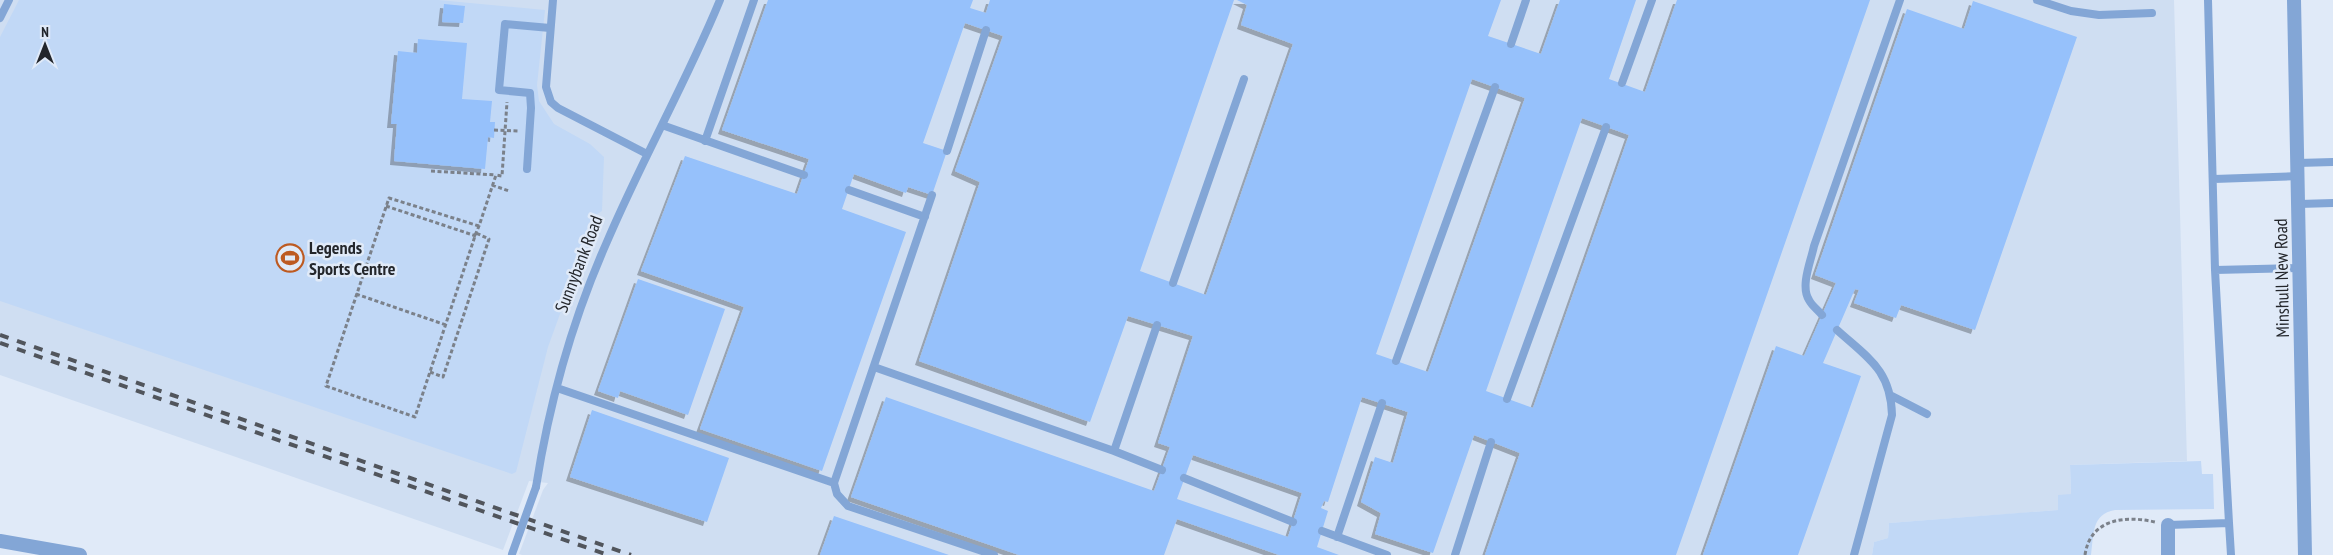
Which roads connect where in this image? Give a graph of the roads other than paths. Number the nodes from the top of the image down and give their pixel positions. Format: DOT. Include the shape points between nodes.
graph roads {
  1 [pos="9,0"];
  2 [pos="553,0"];
  3 [pos="720,0"];
  4 [pos="754,0"];
  5 [pos="1526,0"];
  6 [pos="1652,0"];
  7 [pos="1900,0"];
  8 [pos="2037,0"];
  9 [pos="2208,0"];
  10 [pos="2294,0"];
  11 [pos="2152,13"];
  12 [pos="0,18"];
  13 [pos="550,28"];
  14 [pos="986,30"];
  15 [pos="1511,44"];
  16 [pos="1244,79"];
  17 [pos="1622,83"];
  18 [pos="1495,87"];
  19 [pos="662,125"];
  20 [pos="1606,127"];
  21 [pos="706,141"];
  22 [pos="947,152"];
  23 [pos="647,154"];
  24 [pos="2333,162"];
  25 [pos="527,169"];
  26 [pos="2298,170"];
  27 [pos="804,175"];
  28 [pos="2214,180"];
  29 [pos="848,190"];
  30 [pos="932,195"];
  31 [pos="2333,203"];
  32 [pos="2299,204"];
  33 [pos="925,216"];
  34 [pos="2301,268"];
  35 [pos="2215,270"];
  36 [pos="1173,283"];
  37 [pos="1822,315"];
  38 [pos="1157,325"];
  39 [pos="1837,330"];
  40 [pos="1396,361"];
  41 [pos="874,367"];
  42 [pos="557,388"];
  43 [pos="1892,396"];
  44 [pos="1507,399"];
  45 [pos="1382,403"];
  46 [pos="1928,414"];
  47 [pos="1491,442"];
  48 [pos="1114,451"];
  49 [pos="1162,470"];
  50 [pos="1184,478"];
  51 [pos="834,483"];
  52 [pos="1293,522"];
  53 [pos="2229,523"];
  54 [pos="2168,525"];
  55 [pos="1322,531"];
  56 [pos="1337,537"];
  57 [pos="0,541"];
  58 [pos="511,554"];
  59 [pos="80,555"];
  60 [pos="994,555"];
  61 [pos="1387,555"];
  62 [pos="1455,555"];
  63 [pos="1854,555"];
  64 [pos="2168,555"];
  65 [pos="2231,555"];
  66 [pos="2305,555"];
  1 -- 12 [label="lane"];
  2 -- 13 [label="lane"];
  3 -- 19 [label="lane, Sunnybank Road"];
  4 -- 21 [label="lane"];
  5 -- 15 [label="lane"];
  6 -- 17 [label="lane"];
  7 -- 37 [label="lane" via="1814,246 1806,294"];
  8 -- 11 [label="lane" via="2071,12 2099,15"];
  9 -- 28 [label="lane"];
  10 -- 26 [label="street, Minshull New Road"];
  13 -- 23 [label="lane" via="546,87 551,102"];
  13 -- 25 [label="lane" via="504,24 499,90 530,93"];
  14 -- 22 [label="lane"];
  16 -- 36 [label="lane"];
  18 -- 40 [label="lane"];
  19 -- 21 [label="lane"];
  19 -- 23 [label="lane, Sunnybank Road"];
  20 -- 44 [label="lane"];
  21 -- 27 [label="lane"];
  23 -- 42 [label="lane, Sunnybank Road" via="605,245 572,334"];
  24 -- 26 [label="lane"];
  26 -- 28 [label="lane"];
  26 -- 32 [label="street, Minshull New Road"];
  28 -- 35 [label="lane"];
  29 -- 33 [label="lane"];
  30 -- 33 [label="lane"];
  31 -- 32 [label="lane"];
  32 -- 34 [label="street, Minshull New Road"];
  33 -- 41 [label="lane"];
  34 -- 35 [label="lane"];
  34 -- 66 [label="street, Minshull New Road"];
  35 -- 53 [label="lane"];
  38 -- 48 [label="lane"];
  39 -- 43 [label="lane" via="1874,364 1886,380"];
  41 -- 48 [label="lane"];
  41 -- 51 [label="lane"];
  42 -- 51 [label="lane"];
  42 -- 58 [label="lane, Sunnybank Road, bridge" via="546,427 536,487"];
  43 -- 46 [label="lane"];
  43 -- 63 [label="lane" via="1892,415"];
  45 -- 56 [label="lane"];
  47 -- 62 [label="lane"];
  48 -- 49 [label="lane"];
  50 -- 52 [label="lane"];
  51 -- 60 [label="lane" via="837,494 848,506"];
  53 -- 54 [label="lane"];
  53 -- 65 [label="lane"];
  54 -- 64 [label="street"];
  55 -- 56 [label="lane"];
  56 -- 61 [label="lane"];
  57 -- 59 [label="street"];
}
